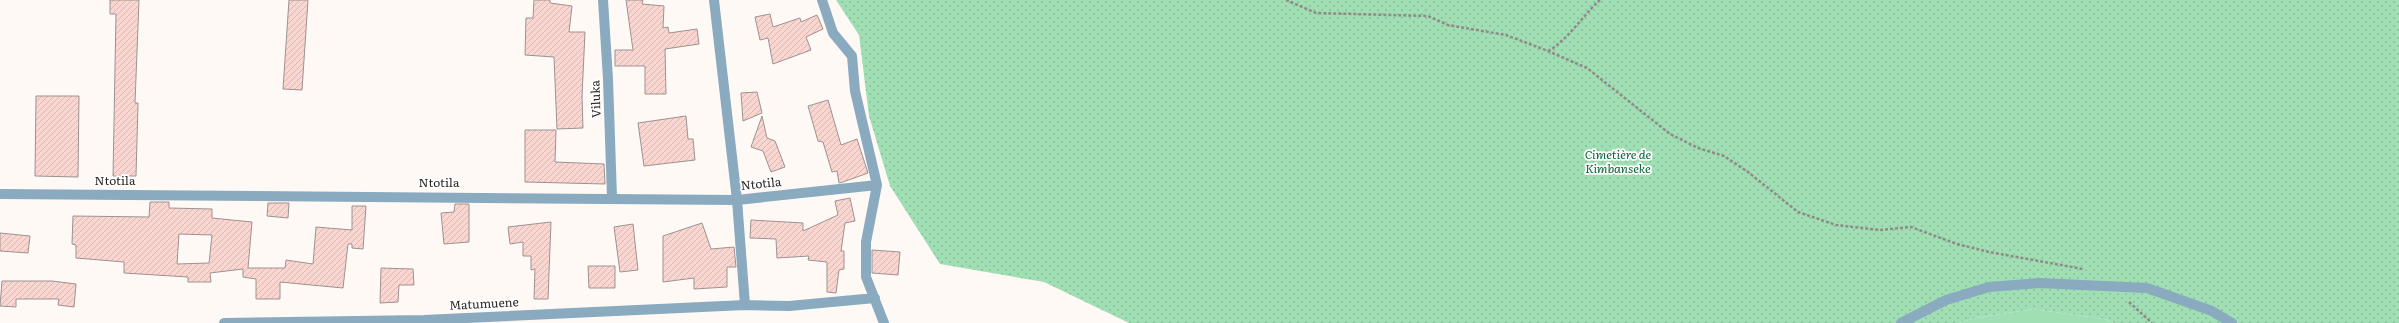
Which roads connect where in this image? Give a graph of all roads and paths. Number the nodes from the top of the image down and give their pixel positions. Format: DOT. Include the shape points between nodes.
graph roads {
  1 [pos="603,0"];
  2 [pos="714,0"];
  3 [pos="822,0"];
  4 [pos="1286,0"];
  5 [pos="1600,0"];
  6 [pos="1548,51"];
  7 [pos="877,185"];
  8 [pos="0,194"];
  9 [pos="612,198"];
  10 [pos="737,200"];
  11 [pos="2084,270"];
  12 [pos="2113,287"];
  13 [pos="874,298"];
  14 [pos="745,305"];
  15 [pos="224,323"];
  16 [pos="884,323"];
  17 [pos="1901,323"];
  18 [pos="2152,323"];
  19 [pos="2232,323"];
  1 -- 9 [label="street, Viluka"];
  2 -- 10 [label="street"];
  3 -- 7 [label="street" via="834,33 852,56 855,91"];
  4 -- 6 [label="path" via="1316,13 1428,16 1448,25 1506,35"];
  5 -- 6 [label="path" via="1586,12 1559,45"];
  6 -- 11 [label="path" via="1587,68 1670,134 1698,148 1724,156 1798,212 1836,224 1880,230 1911,227 1957,244 1989,252"];
  7 -- 10 [label="street, Ntotila"];
  7 -- 13 [label="street" via="866,242 866,277"];
  8 -- 9 [label="street, Ntotila"];
  9 -- 10 [label="street, Ntotila"];
  10 -- 14 [label="street"];
  12 -- 17 [label="street" via="2039,283 1988,287 1946,300"];
  12 -- 18 [label="path"];
  12 -- 19 [label="street" via="2147,288 2212,311"];
  13 -- 14 [label="street, Matumuene" via="789,306"];
  13 -- 16 [label="street"];
  14 -- 15 [label="street, Matumuene" via="424,320"];
}
